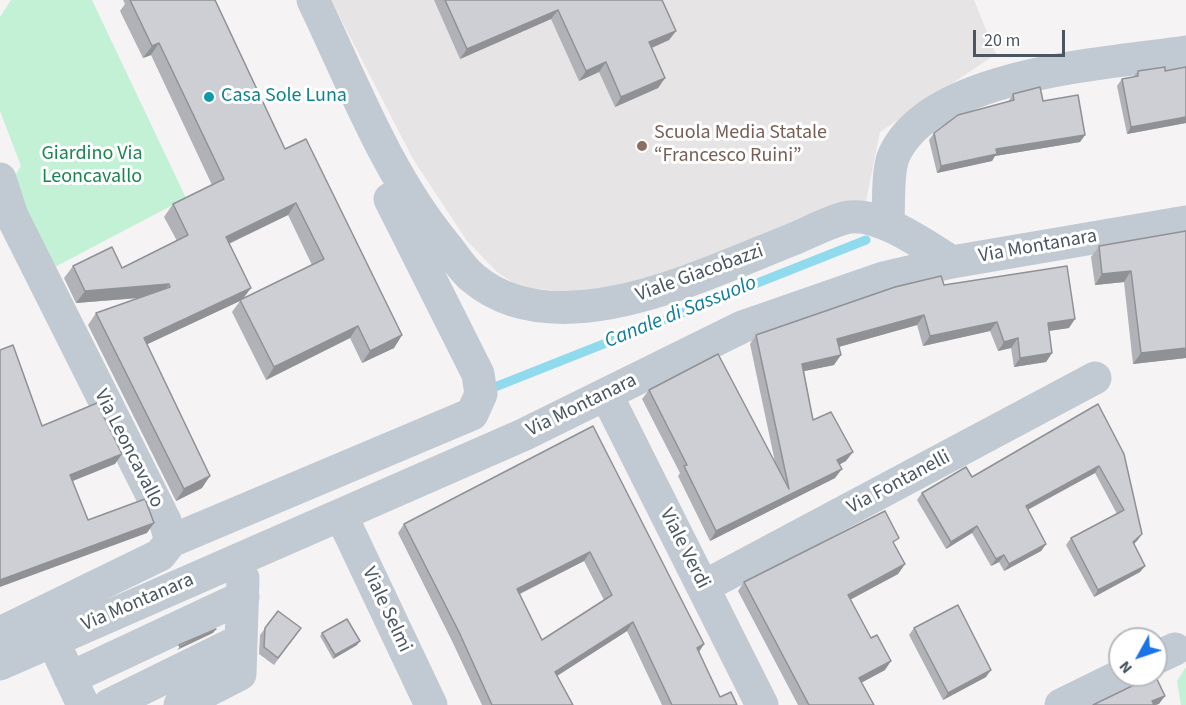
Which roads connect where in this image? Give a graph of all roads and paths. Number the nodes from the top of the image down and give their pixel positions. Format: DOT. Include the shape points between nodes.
graph roads {
  1 [pos="312,0"];
  2 [pos="1186,52"];
  3 [pos="382,144"];
  4 [pos="0,179"];
  5 [pos="1186,222"];
  6 [pos="888,224"];
  7 [pos="952,262"];
  8 [pos="1095,378"];
  9 [pos="606,394"];
  10 [pos="341,515"];
  11 [pos="171,541"];
  12 [pos="244,557"];
  13 [pos="703,587"];
  14 [pos="243,597"];
  15 [pos="0,633"];
  16 [pos="52,640"];
  17 [pos="241,640"];
  18 [pos="0,664"];
  19 [pos="1108,682"];
  20 [pos="77,691"];
  21 [pos="109,705"];
  22 [pos="180,705"];
  23 [pos="431,705"];
  24 [pos="762,705"];
  25 [pos="1061,705"];
  1 -- 3 [label="street, Viale Giacobazzi"];
  2 -- 6 [label="street" via="1001,82 931,112 907,134 893,157"];
  3 -- 6 [label="street, Viale Giacobazzi" via="422,217 472,278 510,301 550,307 608,305 660,292 850,216"];
  3 -- 11 [label="street" via="375,170 478,374 481,394 472,414"];
  4 -- 11 [label="street, Via Leoncavallo" via="12,216 165,521"];
  5 -- 7 [label="street, Via Montanara"];
  6 -- 7 [label="street, Viale Giacobazzi"];
  7 -- 9 [label="street, Via Montanara" via="883,278 742,327"];
  8 -- 13 [label="street, Via Fontanelli"];
  9 -- 10 [label="street, Via Montanara" via="524,435"];
  9 -- 13 [label="street, Viale Verdi"];
  10 -- 12 [label="street, Via Montanara"];
  10 -- 23 [label="street, Viale Selmi"];
  11 -- 15 [label="street" via="160,555"];
  12 -- 14 [label="street"];
  12 -- 16 [label="street, Via Montanara"];
  13 -- 24 [label="street, Viale Verdi"];
  14 -- 17 [label="street"];
  14 -- 20 [label="street"];
  16 -- 18 [label="street, Via Montanara"];
  16 -- 20 [label="street"];
  17 -- 21 [label="street"];
  17 -- 22 [label="street" via="240,674"];
  19 -- 25 [label="street"];
}
